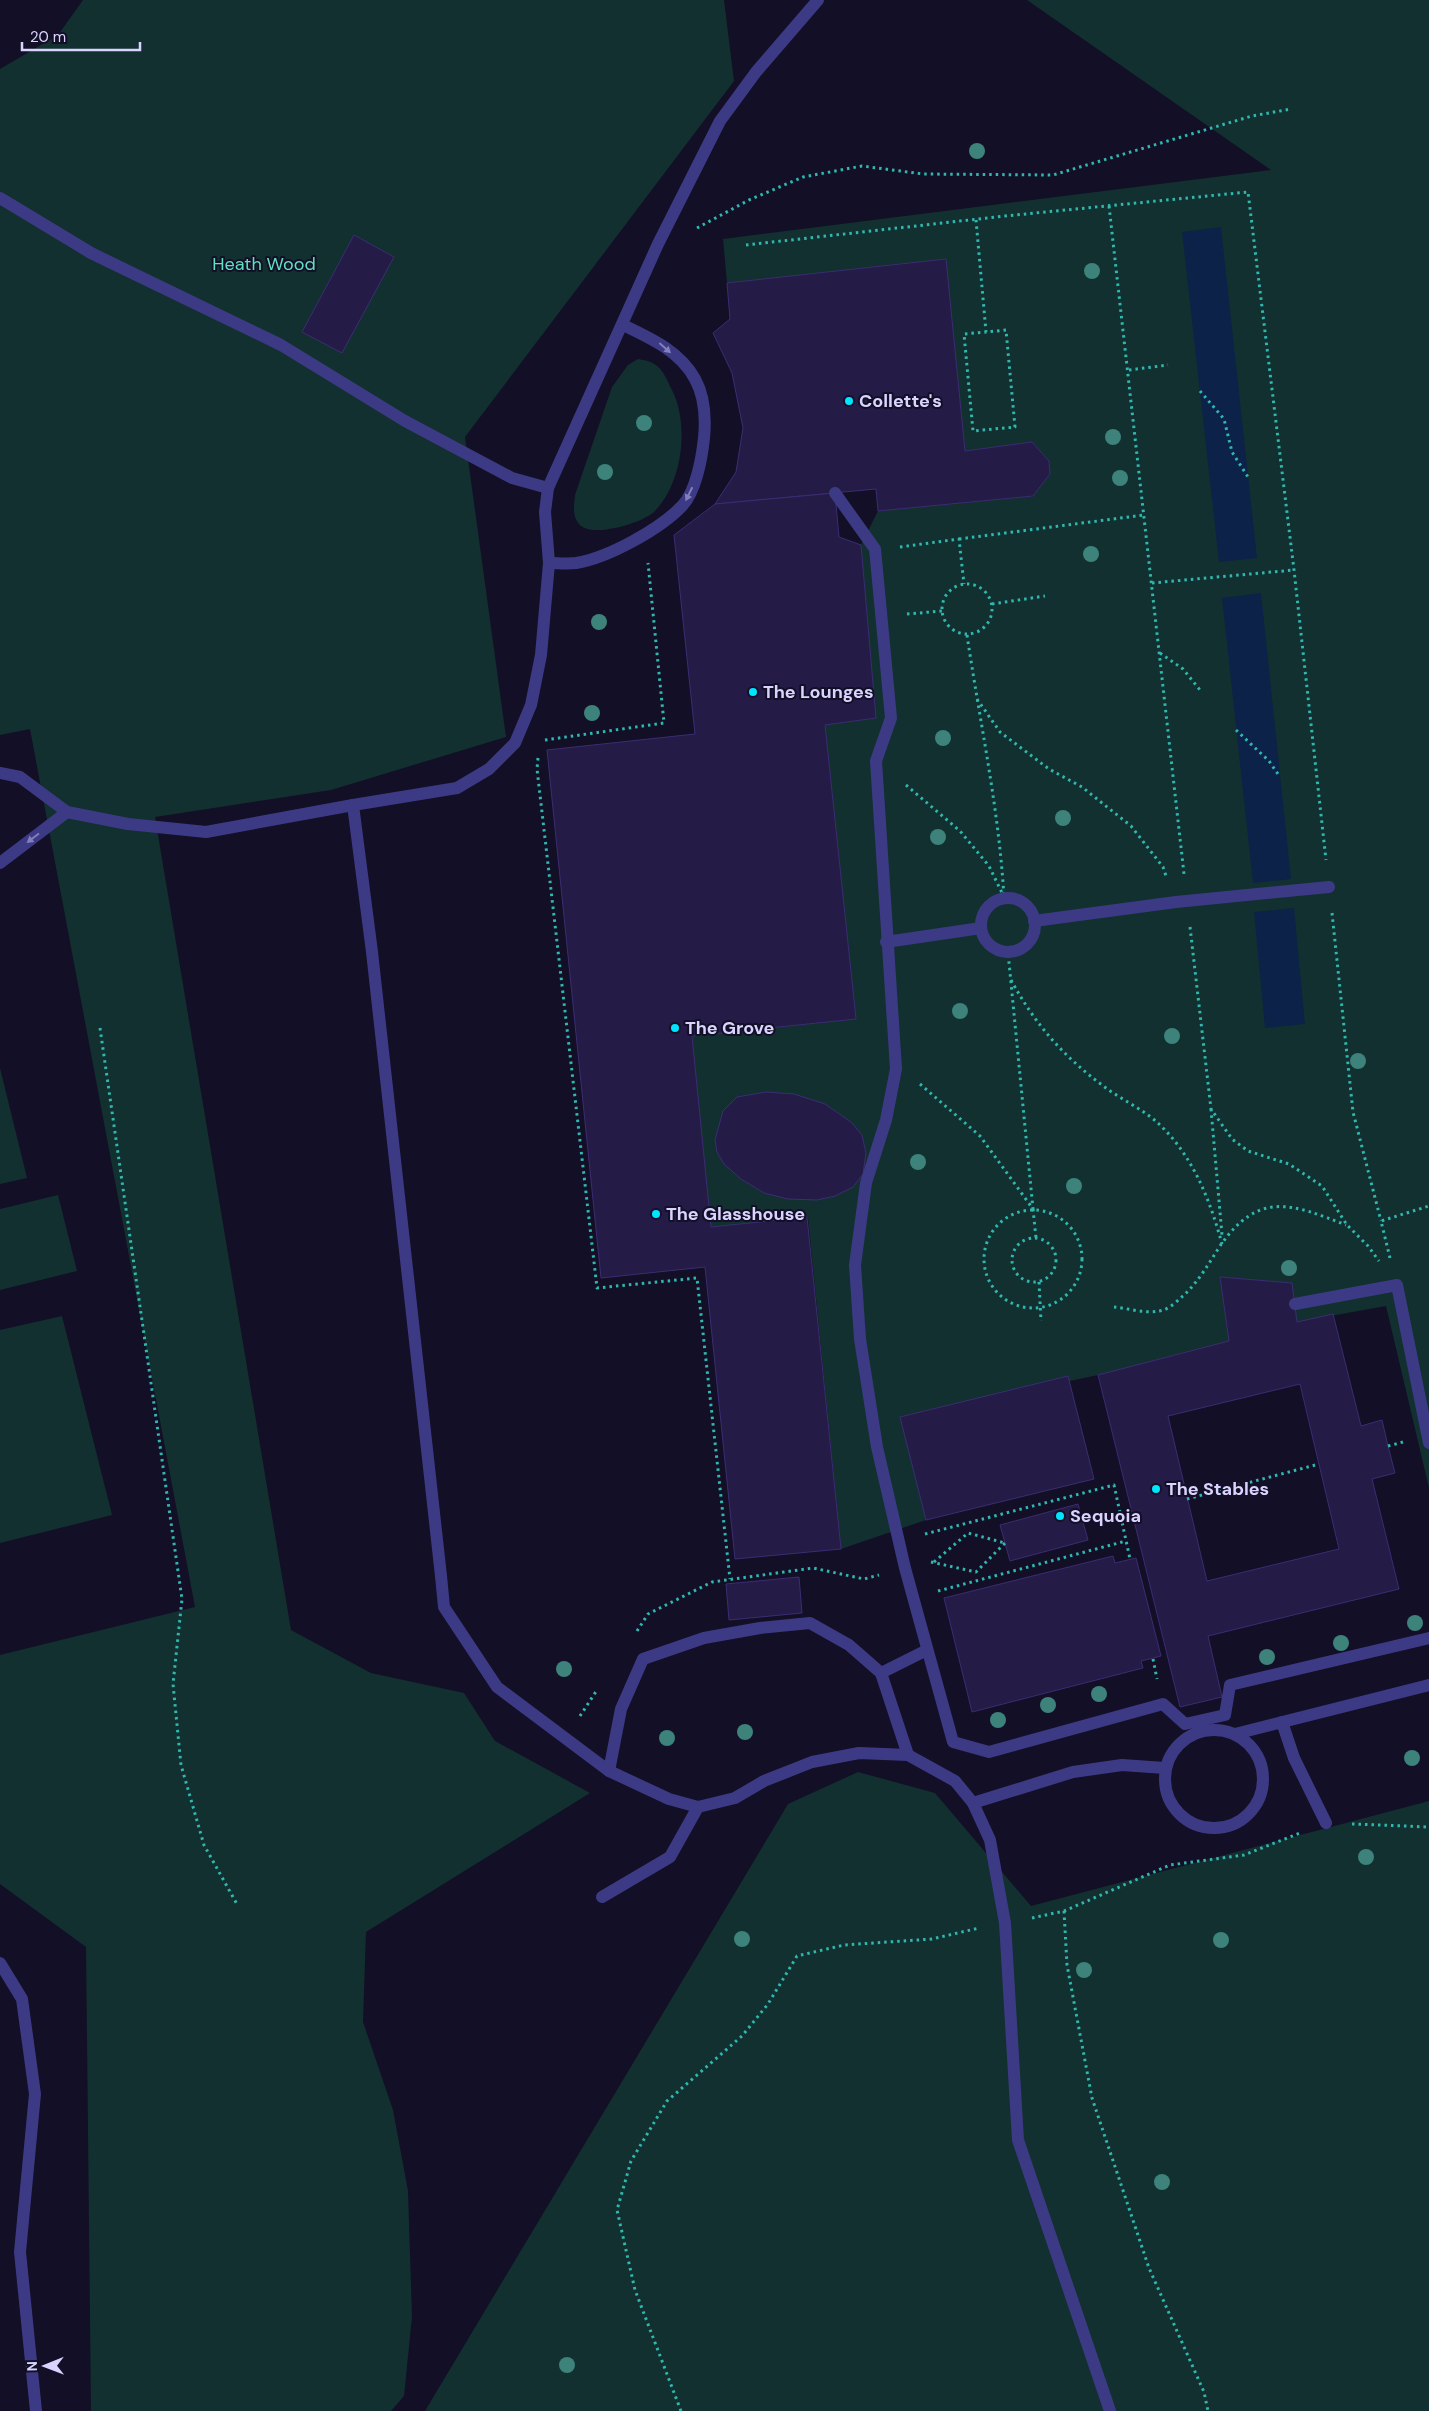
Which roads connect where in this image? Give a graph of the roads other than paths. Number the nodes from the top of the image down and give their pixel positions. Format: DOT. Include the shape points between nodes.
graph roads {
  1 [pos="818,0"];
  2 [pos="0,198"];
  3 [pos="623,325"];
  4 [pos="548,488"];
  5 [pos="835,493"];
  6 [pos="549,563"];
  7 [pos="0,773"];
  8 [pos="353,806"];
  9 [pos="67,812"];
  10 [pos="0,863"];
  11 [pos="1329,887"];
  12 [pos="1034,921"];
  13 [pos="981,928"];
  14 [pos="886,942"];
  15 [pos="1294,1304"];
  16 [pos="1429,1443"];
  17 [pos="1429,1638"];
  18 [pos="928,1650"];
  19 [pos="881,1673"];
  20 [pos="1429,1685"];
  21 [pos="1282,1722"];
  22 [pos="1235,1734"];
  23 [pos="908,1755"];
  24 [pos="1165,1768"];
  25 [pos="609,1771"];
  26 [pos="973,1803"];
  27 [pos="698,1806"];
  28 [pos="1326,1823"];
  29 [pos="602,1897"];
  30 [pos="0,1963"];
  31 [pos="36,2411"];
  32 [pos="1110,2411"];
  1 -- 3 [label="lane" via="756,72 720,121 658,244"];
  2 -- 4 [label="lane" via="91,253 281,345 405,421 512,478"];
  3 -- 4 [label="lane"];
  3 -- 6 [label="lane, one-way" via="659,342 694,377 702,396 705,423 696,479 683,505 644,535 607,554 576,563"];
  4 -- 6 [label="lane" via="545,512"];
  5 -- 14 [label="lane" via="875,549 891,718 876,761"];
  6 -- 8 [label="lane" via="541,655 531,705 515,743 489,768 457,788"];
  7 -- 9 [label="lane" via="20,777"];
  8 -- 9 [label="lane" via="206,832 128,824"];
  8 -- 25 [label="lane" via="444,1607 498,1687"];
  9 -- 10 [label="lane, one-way"];
  11 -- 12 [label="lane"];
  12 -- 13 [label="lane" via="1032,913 1020,901 1004,898 984,912"];
  12 -- 13 [label="lane" via="1031,939 1025,946 1008,952 987,942"];
  13 -- 14 [label="lane"];
  14 -- 18 [label="lane" via="896,1068 886,1120 866,1183 855,1265 860,1338 877,1447"];
  15 -- 16 [label="lane" via="1397,1285"];
  17 -- 18 [label="lane" via="1230,1685 1225,1715 1185,1724 1163,1704 989,1752 953,1742"];
  18 -- 19 [label="lane"];
  19 -- 23 [label="lane"];
  19 -- 25 [label="lane" via="849,1646 810,1623 704,1638 643,1659 621,1709"];
  20 -- 21 [label="lane"];
  21 -- 22 [label="lane"];
  21 -- 28 [label="lane" via="1294,1758"];
  22 -- 24 [label="lane" via="1206,1730 1192,1734 1171,1754"];
  22 -- 24 [label="lane" via="1255,1750 1264,1781 1252,1812 1239,1822 1224,1828 1192,1824 1169,1801 1164,1785"];
  23 -- 26 [label="lane" via="955,1781"];
  23 -- 27 [label="lane" via="859,1752 812,1762 764,1781 735,1798"];
  24 -- 26 [label="lane" via="1122,1765 1073,1772"];
  25 -- 27 [label="lane" via="669,1799"];
  26 -- 32 [label="lane" via="990,1840 1005,1923 1018,2140"];
  27 -- 29 [label="lane" via="670,1857"];
  30 -- 31 [label="lane" via="22,1999 35,2094 20,2252"];
}
